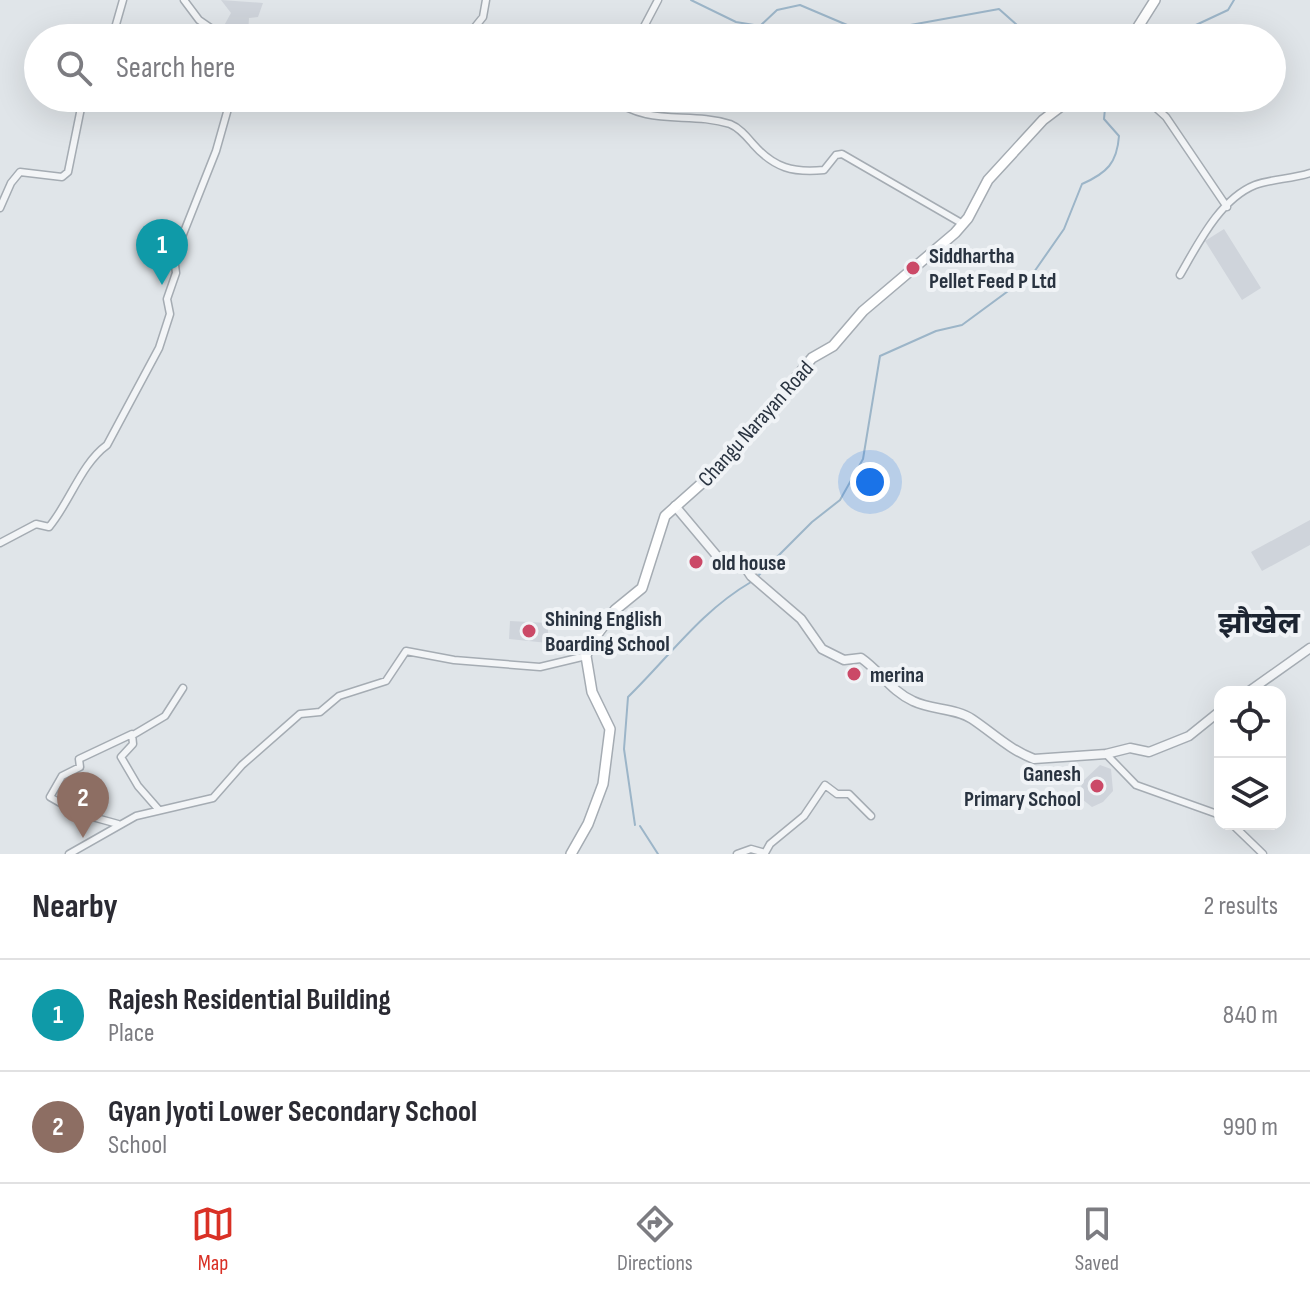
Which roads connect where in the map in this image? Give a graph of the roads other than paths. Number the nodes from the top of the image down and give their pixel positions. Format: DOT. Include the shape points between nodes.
graph roads {
  1 [pos="123,0"];
  2 [pos="184,0"];
  3 [pos="486,0"];
  4 [pos="658,0"];
  5 [pos="1155,0"];
  6 [pos="116,24"];
  7 [pos="205,24"];
  8 [pos="477,24"];
  9 [pos="645,24"];
  10 [pos="1140,24"];
  11 [pos="80,112"];
  12 [pos="227,112"];
  13 [pos="634,112"];
  14 [pos="1054,112"];
  15 [pos="1160,112"];
  16 [pos="1310,173"];
  17 [pos="1227,207"];
  18 [pos="0,208"];
  19 [pos="963,224"];
  20 [pos="1180,275"];
  21 [pos="675,506"];
  22 [pos="0,543"];
  23 [pos="1310,648"];
  24 [pos="586,656"];
  25 [pos="1256,686"];
  26 [pos="183,688"];
  27 [pos="1214,716"];
  28 [pos="133,735"];
  29 [pos="1106,754"];
  30 [pos="159,810"];
  31 [pos="1214,813"];
  32 [pos="871,816"];
  33 [pos="119,824"];
  34 [pos="1238,830"];
  35 [pos="69,854"];
  36 [pos="571,854"];
  37 [pos="737,854"];
  38 [pos="1263,854"];
  1 -- 6 [label="street"];
  2 -- 7 [label="street"];
  3 -- 8 [label="street"];
  4 -- 9 [label="street"];
  5 -- 10 [label="main road"];
  11 -- 18 [label="street" via="68,172 62,177 20,172"];
  12 -- 22 [label="street" via="174,257 176,273 167,299 170,314 159,348 107,445 93,455 61,514 49,527 36,524"];
  13 -- 19 [label="street" via="730,124 791,171 824,170 842,154"];
  14 -- 19 [label="main road, Changu Narayan Road" via="988,180"];
  15 -- 17 [label="street"];
  16 -- 17 [label="street" via="1256,185"];
  17 -- 20 [label="street" via="1209,226"];
  19 -- 21 [label="main road, Changu Narayan Road" via="863,311 833,346 812,358 729,459"];
  21 -- 24 [label="main road, Changu Narayan Road" via="659,528 642,588 615,610"];
  21 -- 29 [label="street" via="717,556 743,564 801,619 822,649 844,660 861,658 911,701 970,717 999,742 1034,759"];
  23 -- 25 [label="street"];
  24 -- 30 [label="street" via="540,667 406,651 386,681 339,696 320,712 300,714 213,798"];
  24 -- 36 [label="main road" via="592,692 610,729 603,784"];
  26 -- 28 [label="street" via="165,716"];
  27 -- 29 [label="street" via="1189,736 1149,752 1130,748"];
  28 -- 30 [label="street" via="133,744 121,757"];
  28 -- 33 [label="street" via="79,759 80,767 62,776 50,797 78,813"];
  29 -- 31 [label="street" via="1136,785"];
  30 -- 33 [label="street"];
  32 -- 37 [label="street" via="849,794 837,794 825,785 804,816 765,853 751,849"];
  33 -- 35 [label="street"];
  34 -- 38 [label="street"];
}
